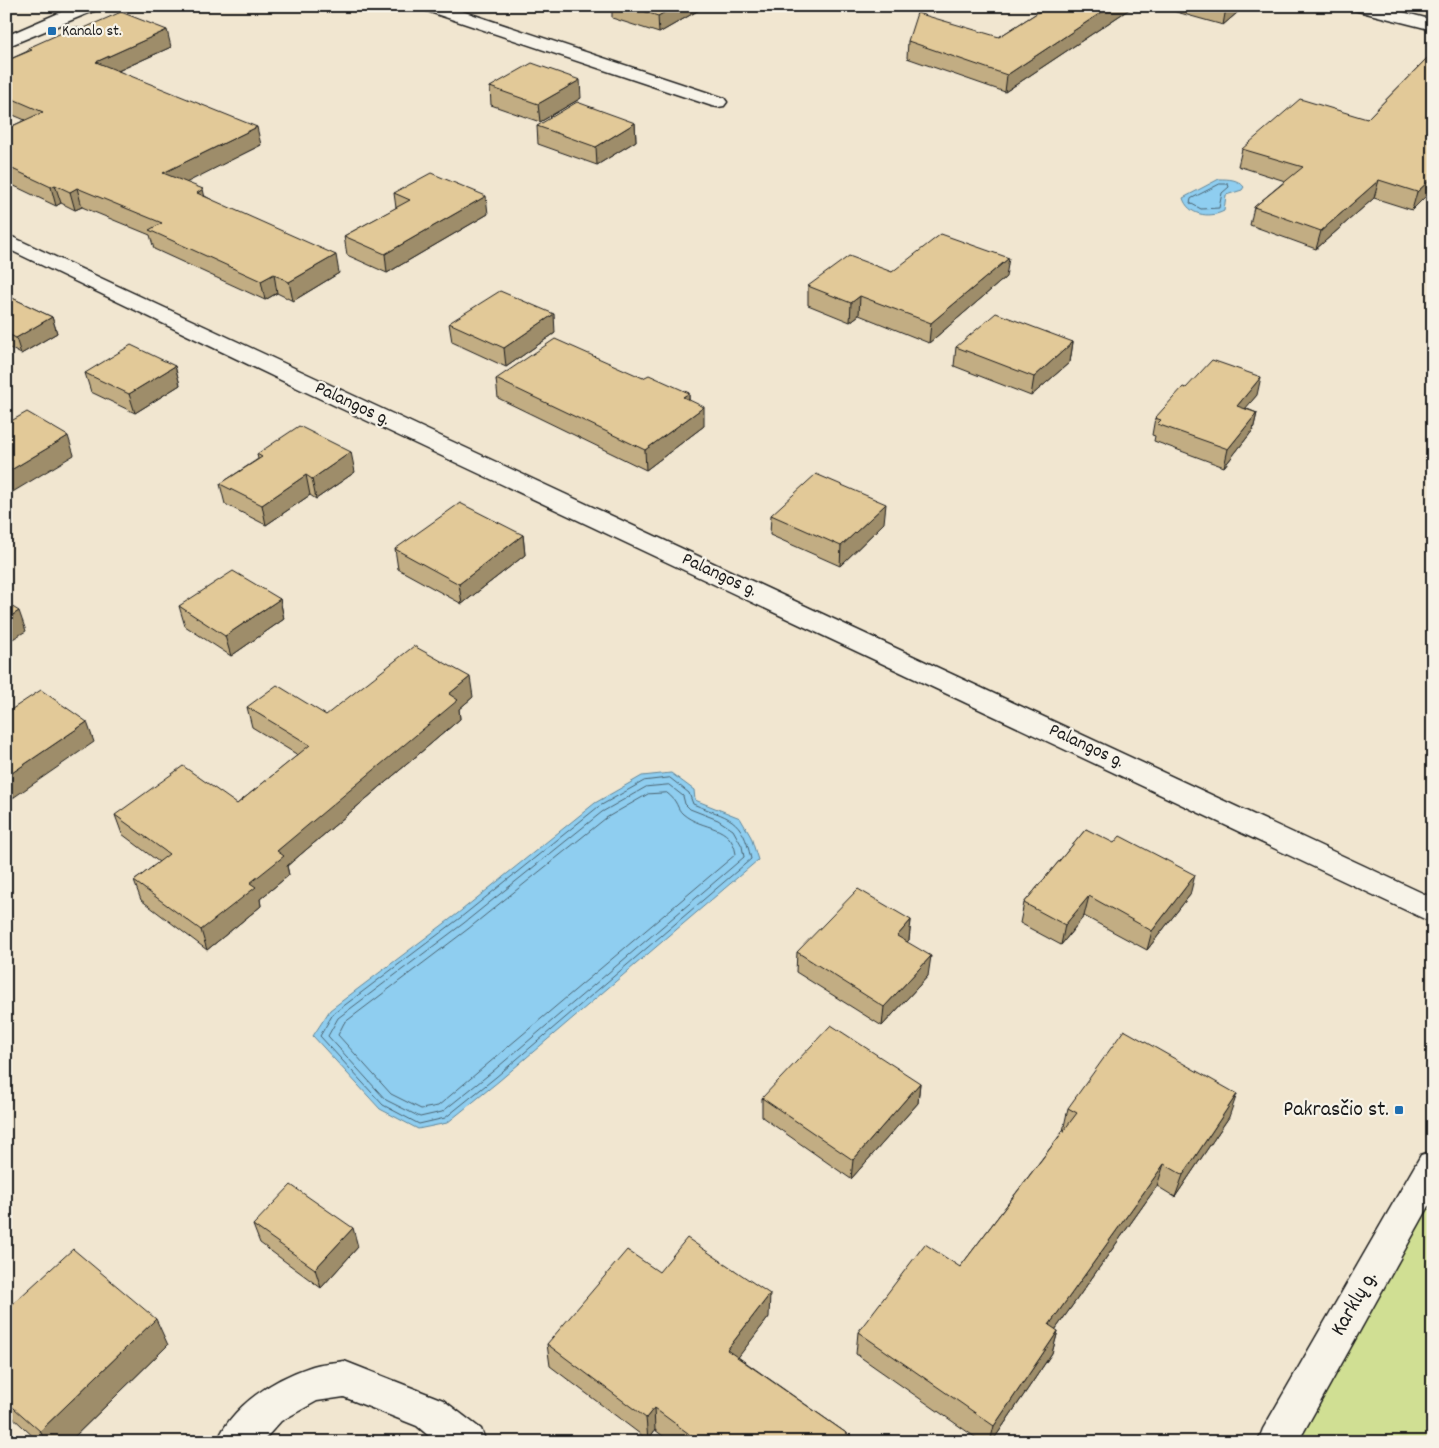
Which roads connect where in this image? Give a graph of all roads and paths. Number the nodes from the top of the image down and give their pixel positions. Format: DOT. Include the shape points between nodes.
graph roads {
  1 [pos="90,6"];
  2 [pos="430,6"];
  3 [pos="1360,6"];
  4 [pos="1433,26"];
  5 [pos="6,42"];
  6 [pos="718,102"];
  7 [pos="6,240"];
  8 [pos="1433,911"];
  9 [pos="1433,1166"];
  10 [pos="236,1442"];
  11 [pos="467,1442"];
  12 [pos="1276,1442"];
  1 -- 5 [label="street"];
  2 -- 6 [label="street"];
  3 -- 4 [label="street"];
  7 -- 8 [label="street, Palangos g."];
  9 -- 12 [label="street, Karklų g."];
  10 -- 11 [label="street" via="268,1408 312,1384 344,1379 430,1413"];
}
